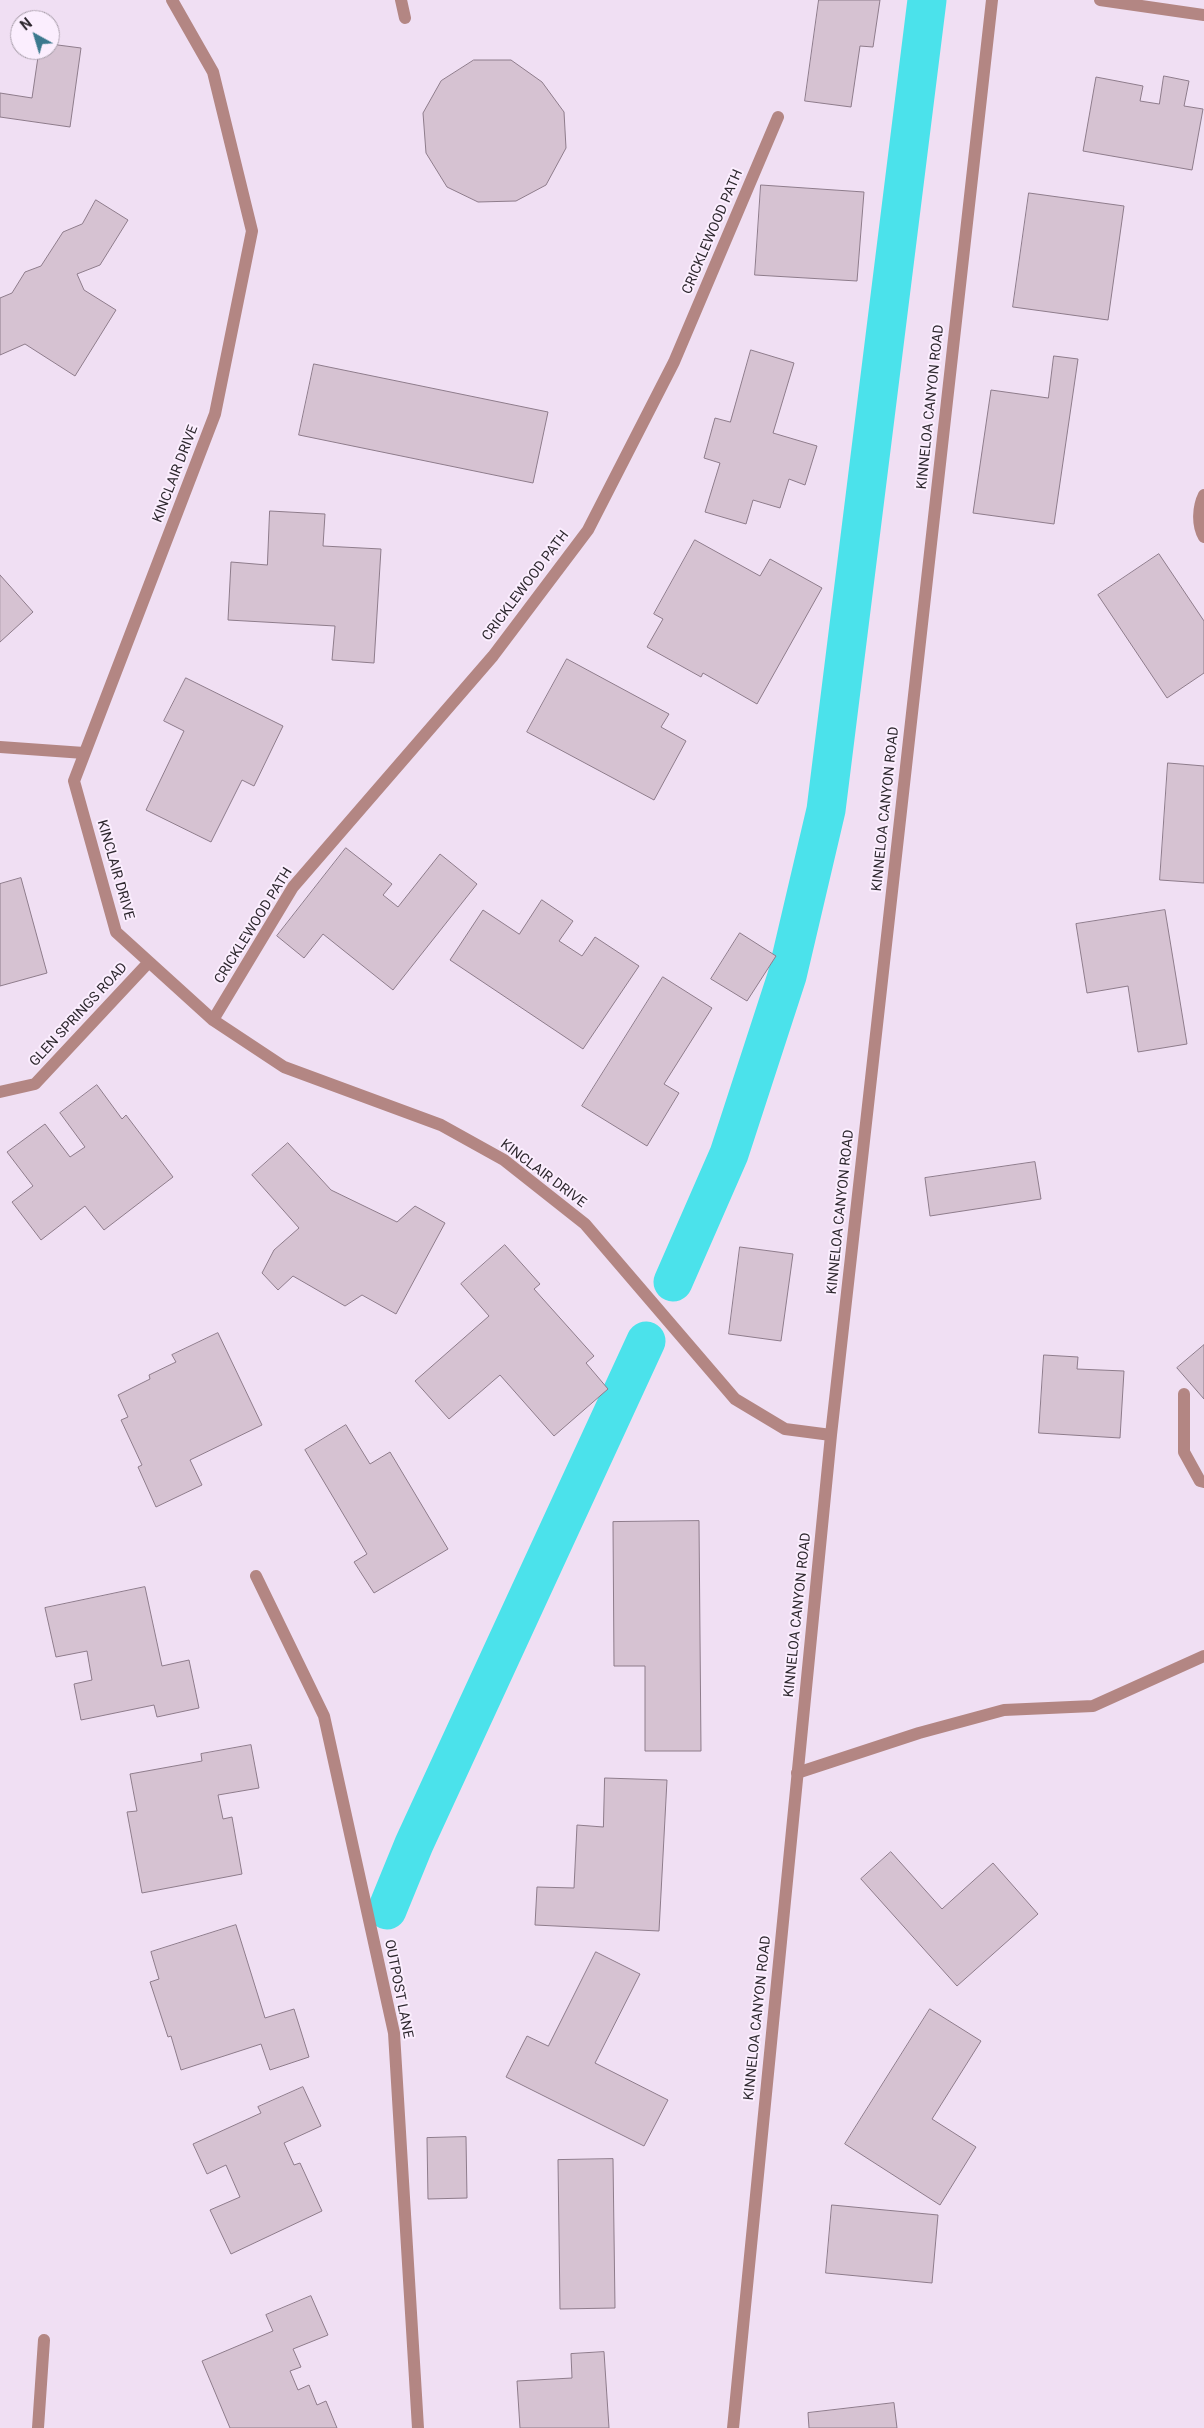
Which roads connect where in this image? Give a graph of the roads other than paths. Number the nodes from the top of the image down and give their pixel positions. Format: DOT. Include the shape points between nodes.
graph roads {
  1 [pos="172,0"];
  2 [pos="401,0"];
  3 [pos="992,0"];
  4 [pos="1100,0"];
  5 [pos="1204,15"];
  6 [pos="405,18"];
  7 [pos="778,117"];
  8 [pos="1204,495"];
  9 [pos="1204,537"];
  10 [pos="0,747"];
  11 [pos="84,753"];
  12 [pos="149,962"];
  13 [pos="213,1020"];
  14 [pos="0,1092"];
  15 [pos="1184,1394"];
  16 [pos="831,1435"];
  17 [pos="1204,1482"];
  18 [pos="256,1576"];
  19 [pos="1204,1656"];
  20 [pos="797,1773"];
  21 [pos="44,2340"];
  22 [pos="38,2428"];
  23 [pos="418,2428"];
  24 [pos="733,2428"];
  1 -- 11 [label="street, KINCLAIR DRIVE" via="214,72 252,231 215,414"];
  2 -- 6 [label="street"];
  3 -- 16 [label="street, KINNELOA CANYON ROAD"];
  4 -- 5 [label="street"];
  7 -- 13 [label="street, CRICKLEWOOD PATH" via="674,362 588,530 494,656 293,887"];
  8 -- 9 [label="street" via="1200,503 1200,530"];
  10 -- 11 [label="street"];
  11 -- 12 [label="street, KINCLAIR DRIVE" via="74,781 116,932"];
  12 -- 13 [label="street, KINCLAIR DRIVE"];
  12 -- 14 [label="street, GLEN SPRINGS ROAD" via="35,1084"];
  13 -- 16 [label="street, KINCLAIR DRIVE" via="284,1067 441,1125 504,1160 586,1224 735,1399 785,1429"];
  15 -- 17 [label="street" via="1184,1452 1200,1481"];
  16 -- 20 [label="street, KINNELOA CANYON ROAD"];
  18 -- 23 [label="street, OUTPOST LANE" via="324,1716 394,2033"];
  19 -- 20 [label="street" via="1093,1706 1004,1710 919,1733"];
  20 -- 24 [label="street, KINNELOA CANYON ROAD"];
  21 -- 22 [label="street"];
}
